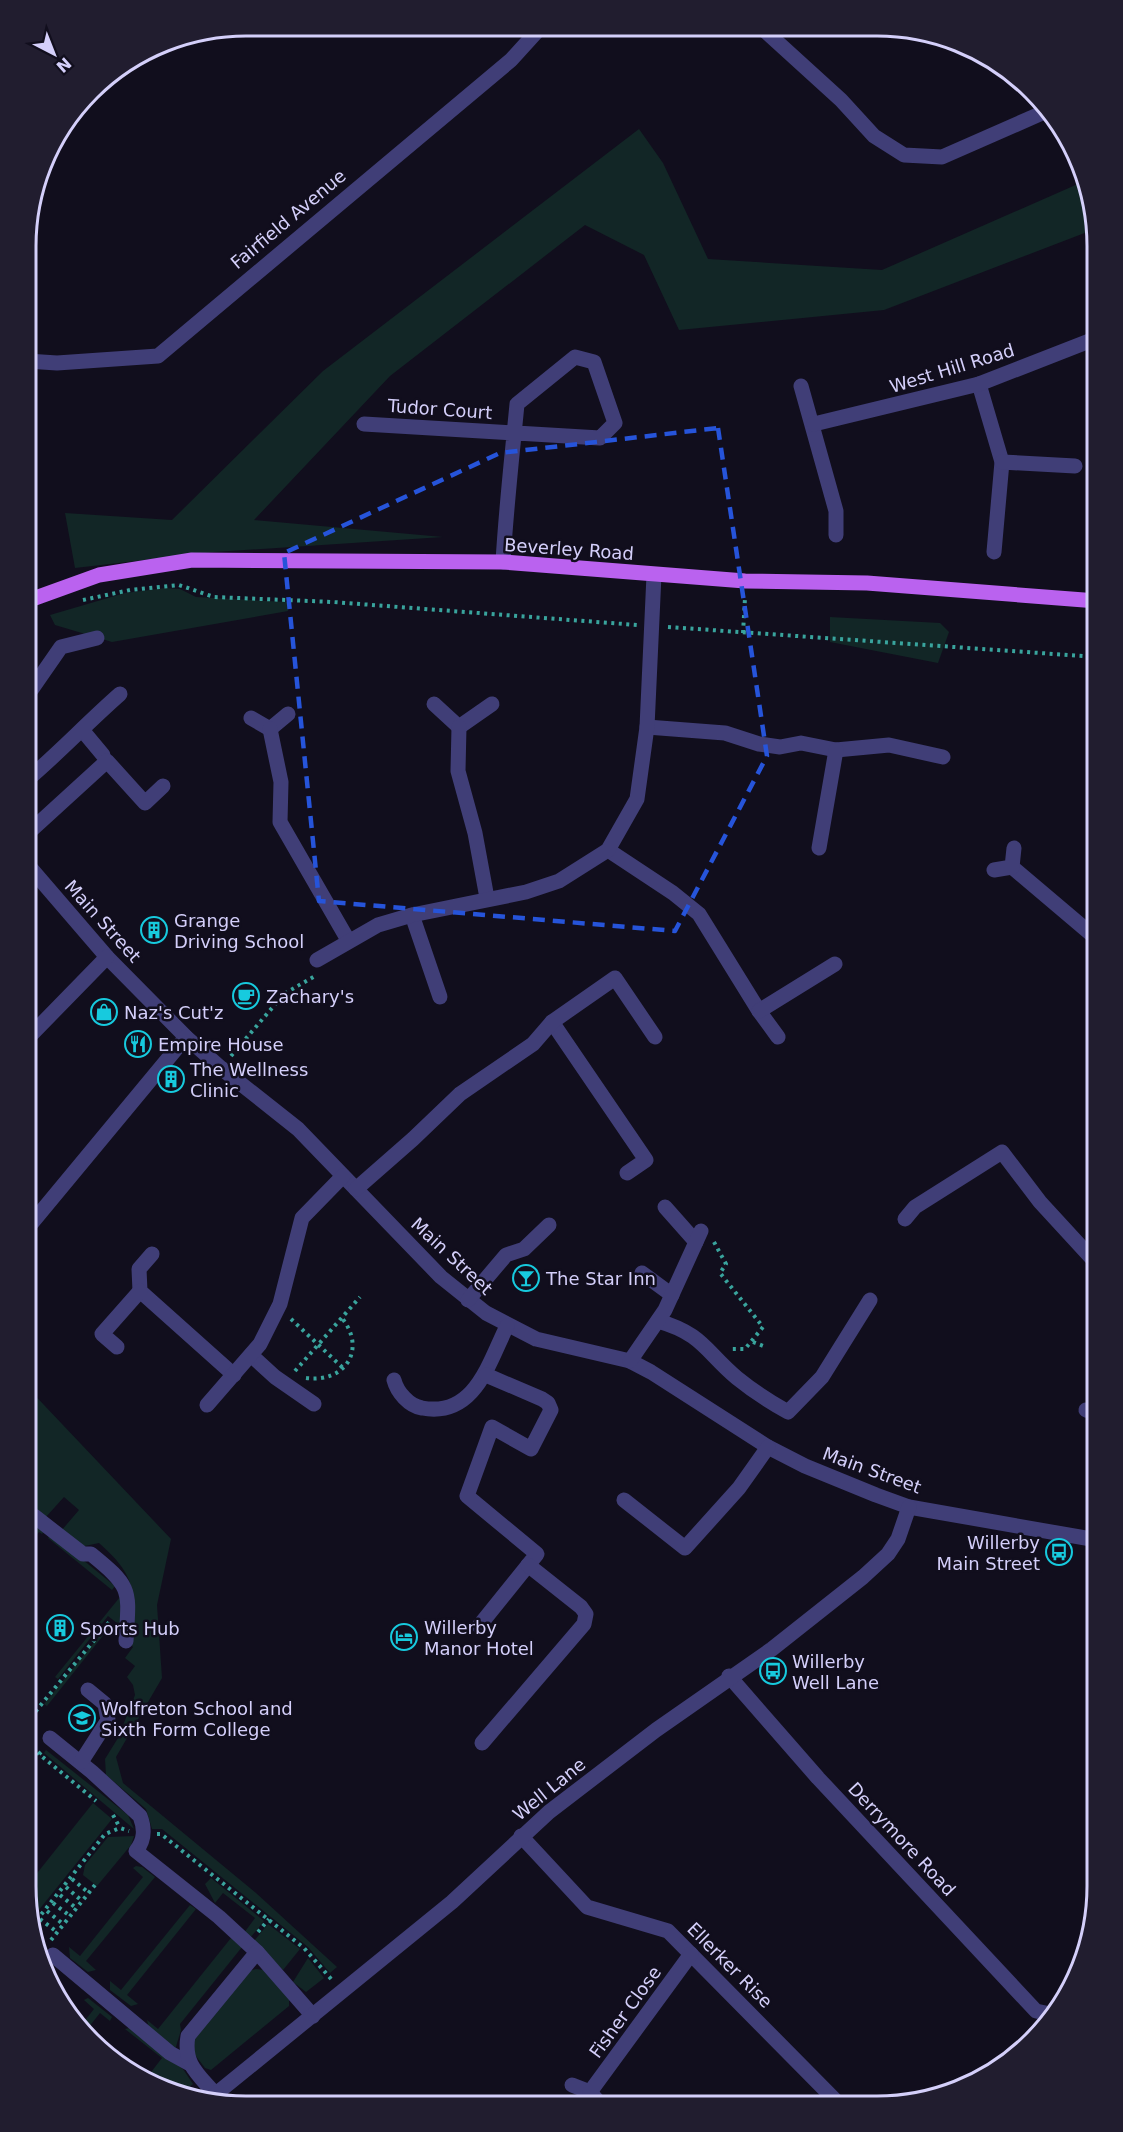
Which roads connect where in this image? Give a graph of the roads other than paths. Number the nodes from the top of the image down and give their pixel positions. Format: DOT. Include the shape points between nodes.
graph roads {
  1 [pos="533,36"];
  2 [pos="771,36"];
  3 [pos="1040,114"];
  4 [pos="1087,342"];
  5 [pos="36,362"];
  6 [pos="979,384"];
  7 [pos="801,386"];
  8 [pos="364,424"];
  9 [pos="814,424"];
  10 [pos="514,434"];
  11 [pos="1002,462"];
  12 [pos="1075,466"];
  13 [pos="836,535"];
  14 [pos="994,552"];
  15 [pos="503,562"];
  16 [pos="654,575"];
  17 [pos="36,597"];
  18 [pos="1087,600"];
  19 [pos="97,638"];
  20 [pos="36,683"];
  21 [pos="120,694"];
  22 [pos="434,704"];
  23 [pos="492,704"];
  24 [pos="288,714"];
  25 [pos="251,718"];
  26 [pos="459,727"];
  27 [pos="646,727"];
  28 [pos="270,729"];
  29 [pos="83,731"];
  30 [pos="836,750"];
  31 [pos="104,755"];
  32 [pos="943,757"];
  33 [pos="36,772"];
  34 [pos="163,786"];
  35 [pos="36,826"];
  36 [pos="819,848"];
  37 [pos="1014,848"];
  38 [pos="608,850"];
  39 [pos="1012,867"];
  40 [pos="993,870"];
  41 [pos="36,885"];
  42 [pos="487,898"];
  43 [pos="412,915"];
  44 [pos="1087,931"];
  45 [pos="348,940"];
  46 [pos="107,957"];
  47 [pos="317,960"];
  48 [pos="835,964"];
  49 [pos="440,997"];
  50 [pos="759,1011"];
  51 [pos="552,1022"];
  52 [pos="36,1030"];
  53 [pos="186,1037"];
  54 [pos="778,1037"];
  55 [pos="655,1038"];
  56 [pos="627,1173"];
  57 [pos="344,1176"];
  58 [pos="356,1189"];
  59 [pos="665,1207"];
  60 [pos="908,1208"];
  61 [pos="36,1218"];
  62 [pos="549,1225"];
  63 [pos="1087,1253"];
  64 [pos="152,1254"];
  65 [pos="642,1273"];
  66 [pos="140,1291"];
  67 [pos="672,1295"];
  68 [pos="468,1300"];
  69 [pos="870,1300"];
  70 [pos="658,1321"];
  71 [pos="507,1326"];
  72 [pos="117,1347"];
  73 [pos="251,1355"];
  74 [pos="630,1361"];
  75 [pos="234,1375"];
  76 [pos="486,1375"];
  77 [pos="394,1380"];
  78 [pos="207,1404"];
  79 [pos="314,1404"];
  80 [pos="768,1447"];
  81 [pos="624,1500"];
  82 [pos="909,1507"];
  83 [pos="36,1518"];
  84 [pos="1087,1538"];
  85 [pos="528,1565"];
  86 [pos="479,1626"];
  87 [pos="126,1637"];
  88 [pos="729,1676"];
  89 [pos="88,1690"];
  90 [pos="50,1738"];
  91 [pos="482,1743"];
  92 [pos="81,1762"];
  93 [pos="521,1836"];
  94 [pos="255,1946"];
  95 [pos="690,1954"];
  96 [pos="53,1955"];
  97 [pos="1045,2013"];
  98 [pos="314,2016"];
  99 [pos="190,2064"];
  100 [pos="572,2085"];
  101 [pos="208,2092"];
  102 [pos="590,2092"];
  103 [pos="216,2094"];
  104 [pos="593,2096"];
  105 [pos="831,2096"];
  1 -- 5 [label="street, Fairfield Avenue" via="511,60 158,356"];
  2 -- 3 [label="street" via="874,136 904,155 942,157"];
  4 -- 6 [label="street, West Hill Road"];
  6 -- 9 [label="street, West Hill Road"];
  6 -- 11 [label="street"];
  7 -- 9 [label="street"];
  8 -- 10 [label="street, Tudor Court"];
  9 -- 13 [label="street" via="837,511"];
  10 -- 10 [label="street, Tudor Court" via="517,404 575,357 594,362 615,423 600,438"];
  10 -- 15 [label="street, Tudor Court"];
  11 -- 12 [label="street"];
  11 -- 14 [label="street"];
  15 -- 16 [label="main road, Beverley Road"];
  15 -- 17 [label="main road, Beverley Road" via="192,560 99,575"];
  16 -- 18 [label="main road, Beverley Road" via="867,583"];
  16 -- 27 [label="street"];
  19 -- 20 [label="street" via="61,647"];
  21 -- 29 [label="street"];
  22 -- 26 [label="street"];
  23 -- 26 [label="street"];
  24 -- 28 [label="street"];
  25 -- 28 [label="street"];
  26 -- 42 [label="street" via="458,771"];
  27 -- 30 [label="street" via="725,733 780,747 801,743"];
  27 -- 38 [label="street" via="637,798"];
  28 -- 45 [label="street" via="281,783 280,822"];
  29 -- 31 [label="street"];
  29 -- 33 [label="street"];
  30 -- 32 [label="street" via="889,745"];
  30 -- 36 [label="street"];
  34 -- 35 [label="street" via="145,803 107,761"];
  37 -- 39 [label="street"];
  38 -- 42 [label="street" via="559,881 526,892"];
  38 -- 50 [label="street" via="699,914"];
  39 -- 40 [label="street"];
  39 -- 44 [label="street"];
  41 -- 46 [label="street, Main Street"];
  42 -- 43 [label="street"];
  43 -- 45 [label="street" via="378,925"];
  43 -- 49 [label="street"];
  45 -- 47 [label="street"];
  46 -- 52 [label="street"];
  46 -- 53 [label="street, Main Street"];
  48 -- 50 [label="street"];
  50 -- 54 [label="street"];
  51 -- 55 [label="street" via="615,978"];
  51 -- 56 [label="street" via="646,1160"];
  51 -- 58 [label="street" via="533,1044 460,1094"];
  53 -- 57 [label="street, Main Street" via="298,1129"];
  53 -- 61 [label="street"];
  57 -- 58 [label="street, Main Street"];
  57 -- 73 [label="street" via="302,1218 277,1311"];
  58 -- 68 [label="street, Main Street"];
  59 -- 67 [label="street" via="699,1237"];
  60 -- 63 [label="street" via="1003,1148 1040,1202"];
  62 -- 68 [label="street" via="524,1249 506,1255"];
  64 -- 66 [label="street" via="139,1269"];
  65 -- 67 [label="street"];
  66 -- 72 [label="street" via="102,1334"];
  66 -- 75 [label="street"];
  67 -- 70 [label="street"];
  68 -- 71 [label="street, Main Street"];
  69 -- 70 [label="street" via="822,1377 788,1412 737,1378 704,1343 683,1329"];
  70 -- 74 [label="street"];
  71 -- 74 [label="street, Main Street" via="572,1350"];
  71 -- 76 [label="street"];
  73 -- 75 [label="street"];
  73 -- 79 [label="street"];
  74 -- 80 [label="street, Main Street"];
  75 -- 78 [label="street"];
  76 -- 77 [label="street" via="461,1401 429,1409 415,1407 396,1389"];
  76 -- 85 [label="street" via="542,1399 551,1410 531,1449 492,1427 467,1496 537,1554"];
  80 -- 81 [label="street" via="739,1488 684,1548"];
  80 -- 82 [label="street, Main Street" via="832,1478"];
  82 -- 84 [label="street, Main Street"];
  82 -- 88 [label="street, Well Lane" via="898,1539 888,1554 772,1649"];
  83 -- 87 [label="street" via="115,1574 129,1601"];
  85 -- 86 [label="street"];
  85 -- 91 [label="street" via="581,1607 586,1614 584,1624"];
  88 -- 93 [label="street, Well Lane"];
  88 -- 97 [label="street, Derrymore Road" via="818,1778 1036,2011"];
  89 -- 92 [label="street" via="105,1704 108,1720"];
  90 -- 92 [label="street"];
  92 -- 94 [label="street" via="140,1816 142,1843 136,1851"];
  93 -- 95 [label="street, Ellerker Rise" via="587,1907 668,1931"];
  93 -- 98 [label="street, Well Lane" via="452,1902"];
  94 -- 98 [label="street"];
  94 -- 99 [label="street" via="188,2036 185,2050"];
  95 -- 102 [label="street, Fisher Close"];
  95 -- 105 [label="street, Ellerker Rise"];
  96 -- 99 [label="street" via="170,2053"];
  98 -- 103 [label="street, Well Lane"];
  99 -- 101 [label="street"];
  100 -- 102 [label="street"];
  102 -- 104 [label="street"];
}
